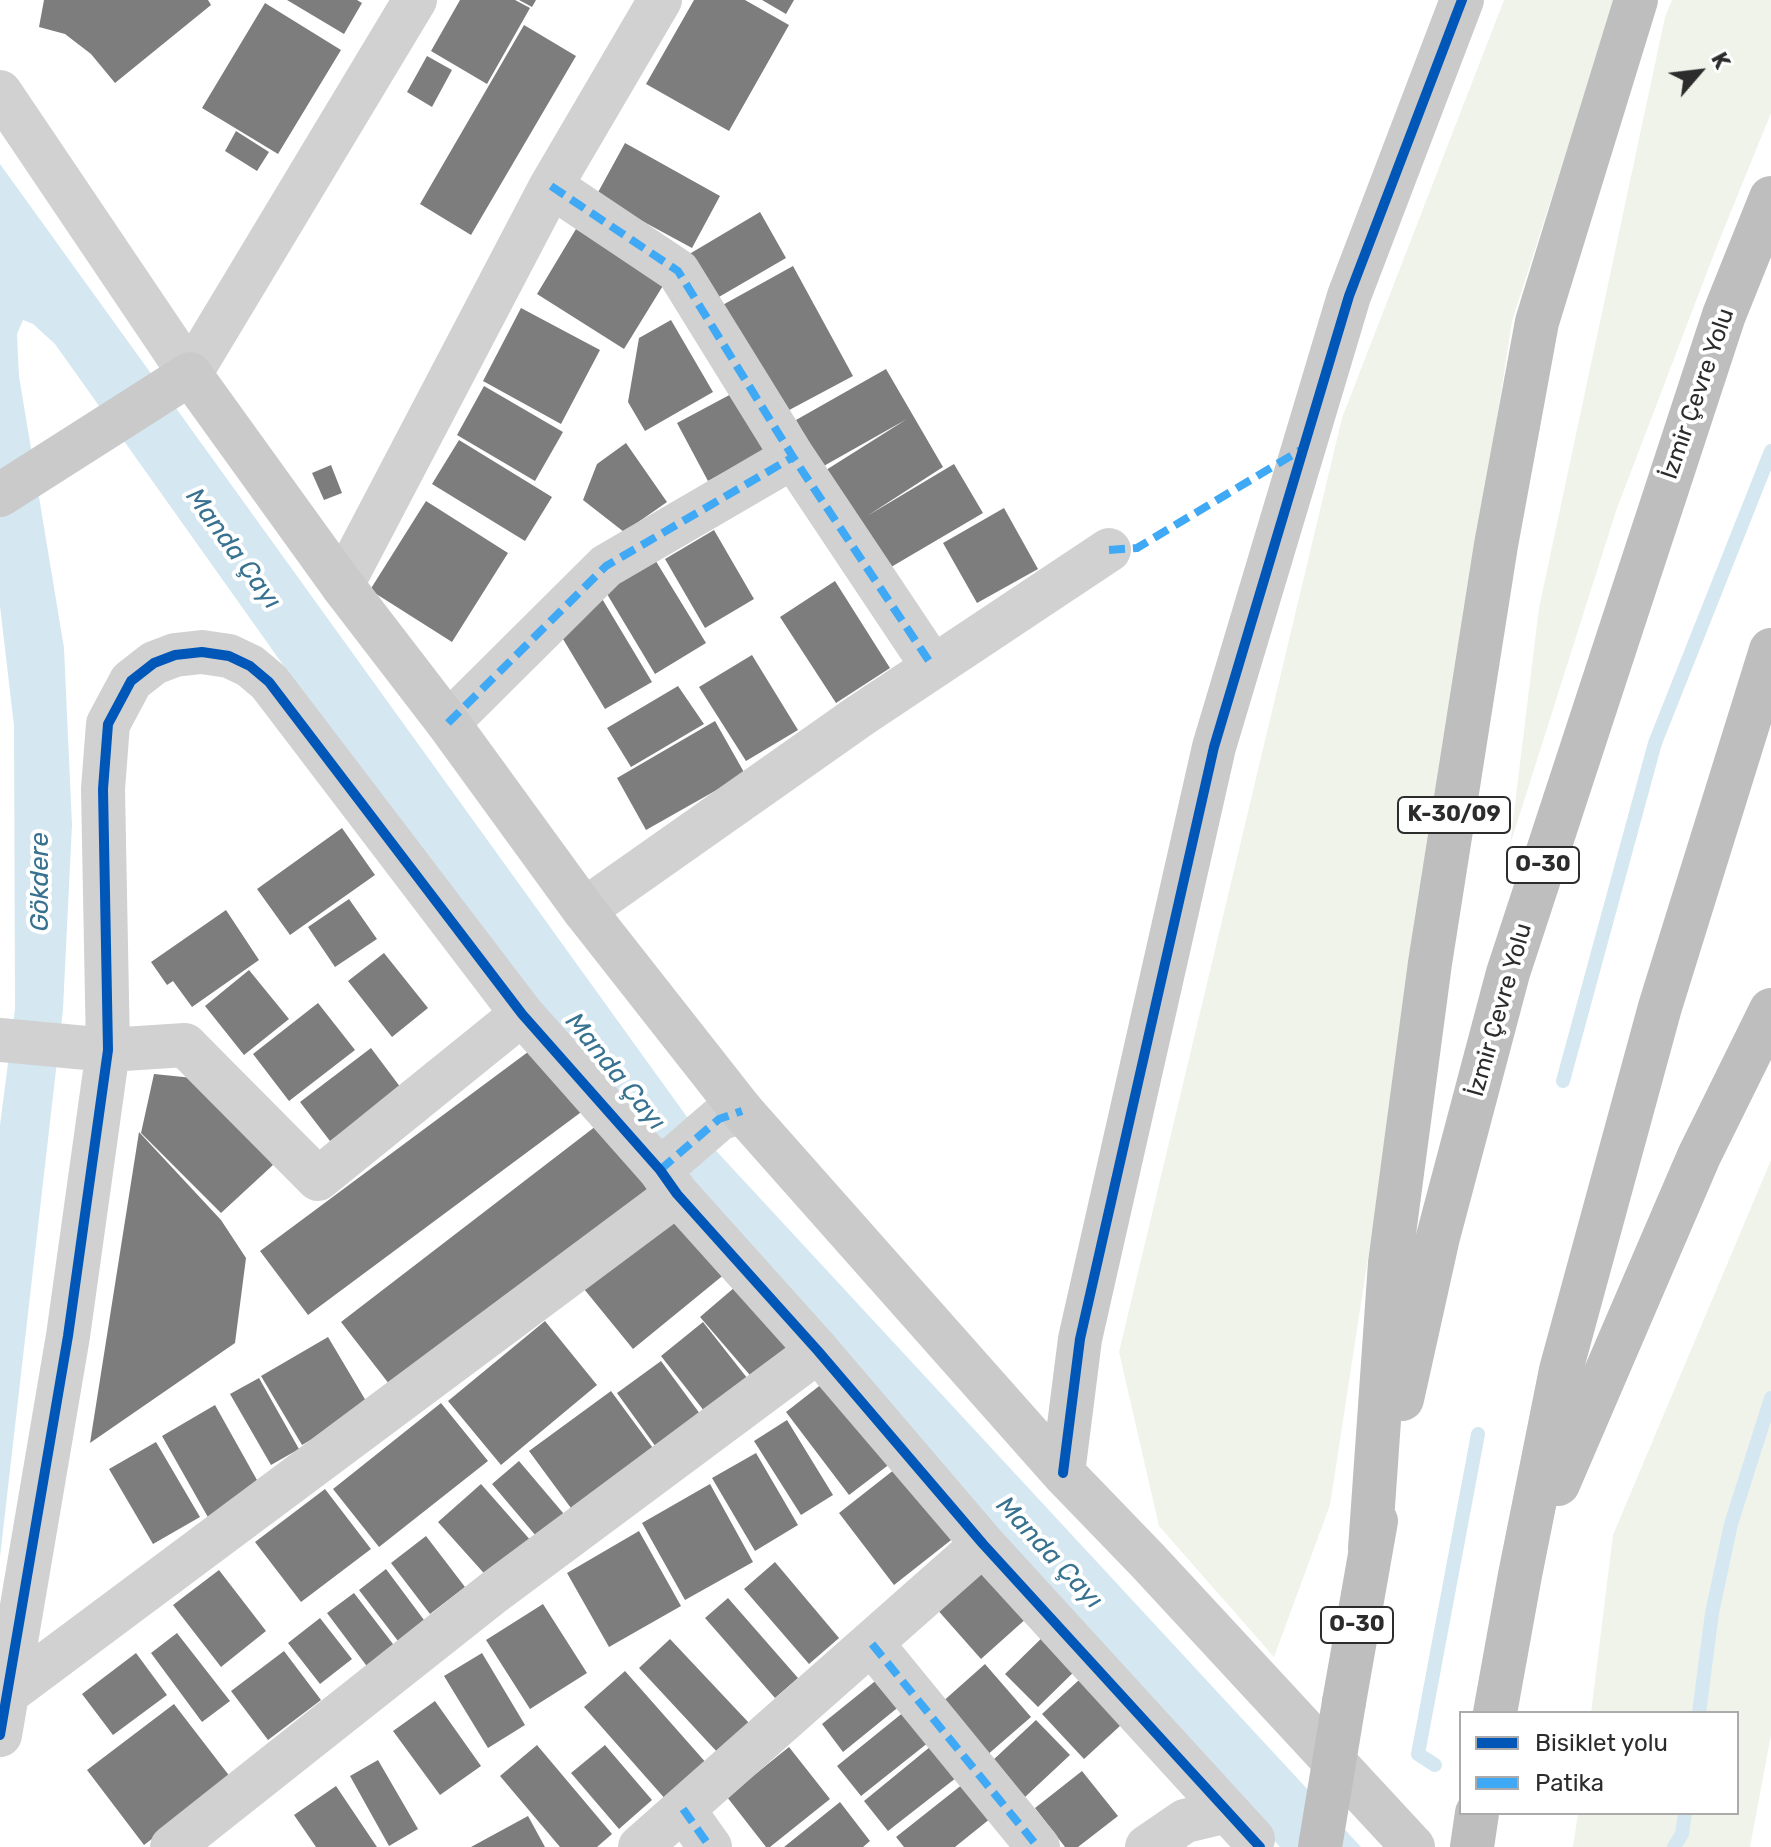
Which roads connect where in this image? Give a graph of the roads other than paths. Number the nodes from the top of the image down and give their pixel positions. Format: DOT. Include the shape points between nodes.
graph roads {
  1 [pos="415,0"];
  2 [pos="660,0"];
  3 [pos="1462,0"];
  4 [pos="1636,0"];
  5 [pos="0,92"];
  6 [pos="551,186"];
  7 [pos="1771,198"];
  8 [pos="181,380"];
  9 [pos="793,457"];
  10 [pos="0,495"];
  11 [pos="1109,550"];
  12 [pos="342,585"];
  13 [pos="1771,650"];
  14 [pos="933,667"];
  15 [pos="448,723"];
  16 [pos="584,910"];
  17 [pos="1771,1010"];
  18 [pos="522,1014"];
  19 [pos="3,1040"];
  20 [pos="87,1048"];
  21 [pos="730,1115"];
  22 [pos="668,1182"];
  23 [pos="818,1351"];
  24 [pos="1063,1473"];
  25 [pos="983,1544"];
  26 [pos="1370,1549"];
  27 [pos="1520,1575"];
  28 [pos="872,1644"];
  29 [pos="9,1692"];
  30 [pos="1495,1711"];
  31 [pos="0,1735"];
  32 [pos="683,1809"];
  33 [pos="172,1847"];
  34 [pos="640,1847"];
  35 [pos="710,1847"];
  36 [pos="1038,1847"];
  37 [pos="1147,1847"];
  38 [pos="1320,1847"];
  39 [pos="1413,1847"];
  1 -- 8 [label="street"];
  2 -- 6 [label="street"];
  3 -- 24 [label="street" via="1349,296 1214,747 1080,1339"];
  4 -- 26 [label="highway, K-30/09" via="1537,322 1496,545 1430,963 1390,1263"];
  5 -- 8 [label="street"];
  6 -- 9 [label="street" via="678,271"];
  6 -- 12 [label="street"];
  7 -- 26 [label="highway, İzmir Çevre Yolu / O-30" via="1724,315 1508,973 1438,1237"];
  8 -- 10 [label="street"];
  8 -- 12 [label="street"];
  9 -- 14 [label="street"];
  9 -- 15 [label="street" via="606,566"];
  11 -- 14 [label="street"];
  12 -- 15 [label="street"];
  13 -- 27 [label="highway" via="1660,1007 1561,1370"];
  14 -- 16 [label="street"];
  15 -- 16 [label="street"];
  16 -- 21 [label="street"];
  17 -- 27 [label="highway" via="1699,1156"];
  18 -- 20 [label="street" via="318,1179 185,1045"];
  18 -- 20 [label="street" via="269,682 229,656 202,652 154,663 131,681 108,724"];
  18 -- 22 [label="street"];
  19 -- 20 [label="street"];
  20 -- 29 [label="street" via="68,1336"];
  21 -- 22 [label="street"];
  21 -- 24 [label="street"];
  22 -- 23 [label="street"];
  22 -- 29 [label="street"];
  23 -- 25 [label="street"];
  23 -- 33 [label="street" via="494,1592"];
  24 -- 39 [label="street"];
  25 -- 28 [label="street"];
  25 -- 37 [label="street" via="1240,1825 1185,1821"];
  26 -- 38 [label="highway, İzmir Çevre Yolu / O-30, bridge"];
  27 -- 30 [label="highway"];
  28 -- 32 [label="street"];
  28 -- 36 [label="street"];
  29 -- 31 [label="street"];
  32 -- 34 [label="street"];
  32 -- 35 [label="street"];
}
